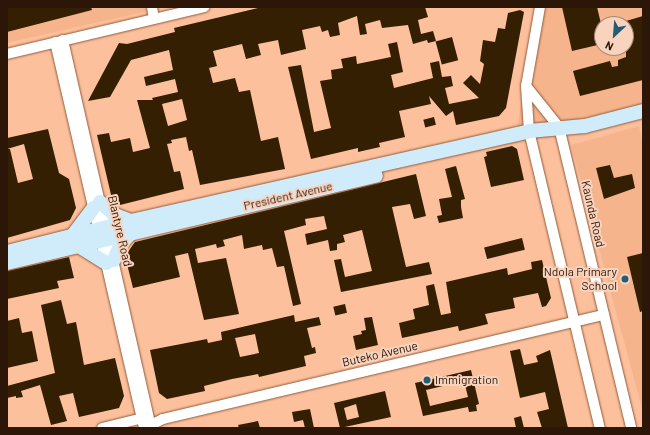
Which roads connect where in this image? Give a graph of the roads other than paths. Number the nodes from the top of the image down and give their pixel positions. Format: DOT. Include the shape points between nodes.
graph roads {
  1 [pos="152,7"];
  2 [pos="204,7"];
  3 [pos="540,7"];
  4 [pos="154,19"];
  5 [pos="59,41"];
  6 [pos="7,54"];
  7 [pos="526,86"];
  8 [pos="643,111"];
  9 [pos="563,129"];
  10 [pos="530,135"];
  11 [pos="96,205"];
  12 [pos="130,228"];
  13 [pos="103,234"];
  14 [pos="76,240"];
  15 [pos="7,252"];
  16 [pos="110,261"];
  17 [pos="7,263"];
  18 [pos="604,315"];
  19 [pos="575,322"];
  20 [pos="147,424"];
  21 [pos="102,428"];
  22 [pos="600,428"];
  23 [pos="631,428"];
  1 -- 4 [label="street"];
  2 -- 4 [label="street"];
  3 -- 7 [label="street"];
  4 -- 5 [label="street"];
  5 -- 6 [label="street"];
  5 -- 11 [label="street, Blantyre Road"];
  7 -- 9 [label="street, Kaunda Road"];
  7 -- 10 [label="street"];
  8 -- 9 [label="main road, President Avenue"];
  9 -- 10 [label="main road, President Avenue"];
  9 -- 18 [label="street, Kaunda Road"];
  10 -- 12 [label="main road, President Avenue"];
  10 -- 19 [label="street"];
  11 -- 12 [label="main road" via="115,215"];
  11 -- 13 [label="street, Blantyre Road"];
  11 -- 14 [label="main road"];
  12 -- 13 [label="main road, President Avenue"];
  12 -- 16 [label="main road"];
  13 -- 14 [label="main road, President Avenue"];
  13 -- 16 [label="street, Blantyre Road"];
  14 -- 15 [label="main road, President Avenue"];
  14 -- 16 [label="main road"];
  14 -- 17 [label="main road, President Avenue"];
  16 -- 20 [label="street, Blantyre Road"];
  18 -- 19 [label="street, Buteko Avenue"];
  18 -- 23 [label="street, Kaunda Road"];
  19 -- 20 [label="street, Buteko Avenue"];
  19 -- 22 [label="street"];
  20 -- 21 [label="street, Buteko Avenue"];
}
